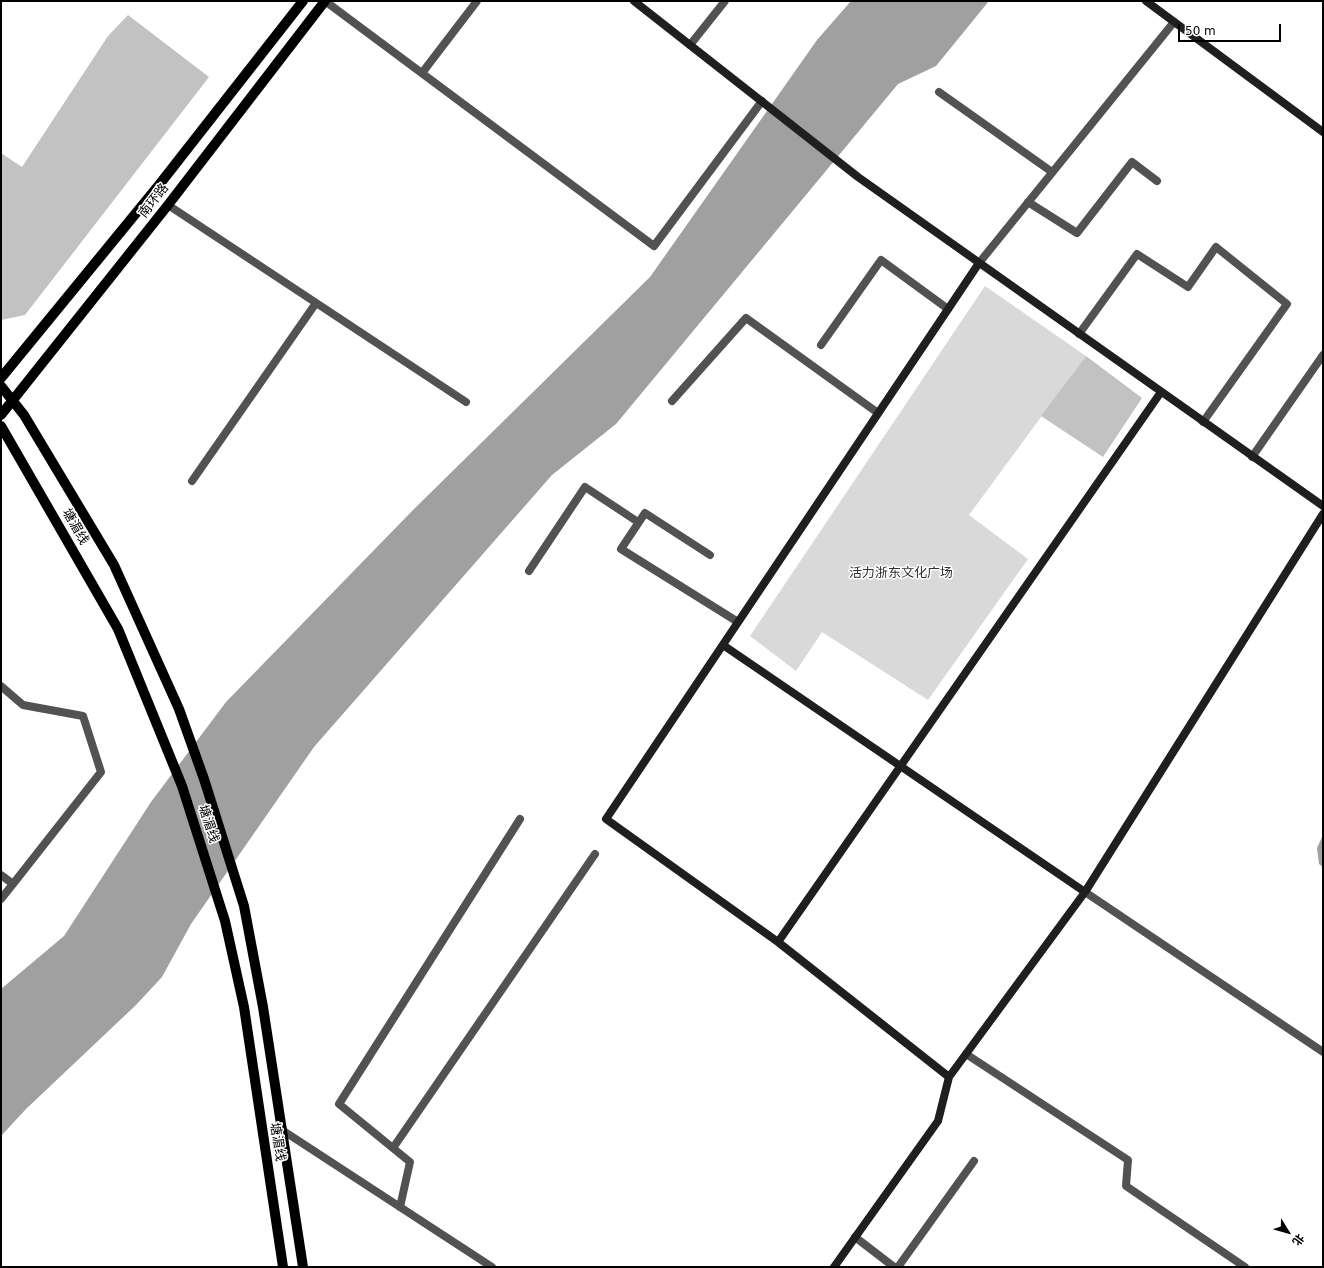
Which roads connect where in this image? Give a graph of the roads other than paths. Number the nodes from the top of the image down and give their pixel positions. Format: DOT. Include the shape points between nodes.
graph roads {
  1 [pos="303,1"];
  2 [pos="325,1"];
  3 [pos="477,1"];
  4 [pos="634,1"];
  5 [pos="725,1"];
  6 [pos="1146,1"];
  7 [pos="1174,22"];
  8 [pos="690,45"];
  9 [pos="422,73"];
  10 [pos="939,92"];
  11 [pos="762,101"];
  12 [pos="1323,132"];
  13 [pos="1052,172"];
  14 [pos="1157,181"];
  15 [pos="1028,202"];
  16 [pos="168,205"];
  17 [pos="979,263"];
  18 [pos="316,303"];
  19 [pos="948,309"];
  20 [pos="1079,334"];
  21 [pos="822,344"];
  22 [pos="1323,355"];
  23 [pos="1,378"];
  24 [pos="1,386"];
  25 [pos="1161,392"];
  26 [pos="12,401"];
  27 [pos="672,401"];
  28 [pos="466,402"];
  29 [pos="878,413"];
  30 [pos="1,415"];
  31 [pos="1203,422"];
  32 [pos="1,426"];
  33 [pos="1252,457"];
  34 [pos="192,481"];
  35 [pos="1323,506"];
  36 [pos="1323,514"];
  37 [pos="638,522"];
  38 [pos="710,555"];
  39 [pos="529,571"];
  40 [pos="738,622"];
  41 [pos="722,645"];
  42 [pos="1,686"];
  43 [pos="901,766"];
  44 [pos="520,819"];
  45 [pos="595,854"];
  46 [pos="1,875"];
  47 [pos="13,884"];
  48 [pos="1085,892"];
  49 [pos="1,900"];
  50 [pos="778,942"];
  51 [pos="1323,1052"];
  52 [pos="966,1054"];
  53 [pos="948,1077"];
  54 [pos="282,1130"];
  55 [pos="393,1148"];
  56 [pos="974,1160"];
  57 [pos="400,1207"];
  58 [pos="855,1237"];
  59 [pos="283,1267"];
  60 [pos="303,1267"];
  61 [pos="492,1267"];
  62 [pos="834,1267"];
  63 [pos="894,1267"];
  64 [pos="898,1267"];
  65 [pos="1246,1267"];
  1 -- 23 [label="main road, 南环路" via="159,185"];
  2 -- 9 [label="street"];
  2 -- 16 [label="main road, 南环路"];
  3 -- 9 [label="street"];
  4 -- 8 [label="street"];
  5 -- 8 [label="street"];
  6 -- 7 [label="street"];
  7 -- 12 [label="street"];
  7 -- 13 [label="street"];
  8 -- 11 [label="street"];
  9 -- 11 [label="street" via="654,246"];
  10 -- 13 [label="street"];
  11 -- 17 [label="street" via="858,177"];
  13 -- 15 [label="street"];
  14 -- 15 [label="street" via="1132,162 1077,233"];
  15 -- 17 [label="street"];
  16 -- 18 [label="street"];
  16 -- 26 [label="main road, 南环路"];
  17 -- 19 [label="street"];
  17 -- 20 [label="street"];
  18 -- 28 [label="street"];
  18 -- 34 [label="street"];
  19 -- 21 [label="street" via="881,260"];
  19 -- 29 [label="street"];
  20 -- 25 [label="street"];
  20 -- 31 [label="street" via="1137,254 1188,287 1216,247 1287,304"];
  22 -- 33 [label="street"];
  24 -- 26 [label="main road"];
  25 -- 31 [label="street"];
  25 -- 43 [label="street"];
  26 -- 30 [label="main road, 南环路"];
  26 -- 54 [label="main road" via="24,415 114,565 180,709 244,906"];
  27 -- 29 [label="street" via="746,318"];
  29 -- 40 [label="street"];
  31 -- 33 [label="street"];
  32 -- 59 [label="main road, 塘湄线" via="118,628 182,786 225,921 244,1007"];
  33 -- 35 [label="street"];
  36 -- 48 [label="street"];
  37 -- 38 [label="street" via="645,513"];
  37 -- 39 [label="street" via="585,487"];
  37 -- 40 [label="street" via="621,549"];
  40 -- 41 [label="street"];
  41 -- 43 [label="street"];
  41 -- 50 [label="street" via="606,819"];
  42 -- 47 [label="street" via="23,705 84,716 100,772"];
  43 -- 48 [label="street"];
  43 -- 50 [label="street"];
  44 -- 55 [label="street" via="339,1104"];
  45 -- 55 [label="street"];
  46 -- 47 [label="street"];
  47 -- 49 [label="street"];
  48 -- 51 [label="street"];
  48 -- 52 [label="street"];
  50 -- 53 [label="street"];
  52 -- 53 [label="street"];
  52 -- 65 [label="street" via="1128,1160 1126,1186"];
  53 -- 58 [label="street" via="938,1121"];
  54 -- 57 [label="street"];
  54 -- 60 [label="main road"];
  55 -- 57 [label="street" via="410,1162"];
  56 -- 64 [label="street"];
  57 -- 61 [label="street"];
  58 -- 62 [label="street"];
  58 -- 63 [label="street"];
}
